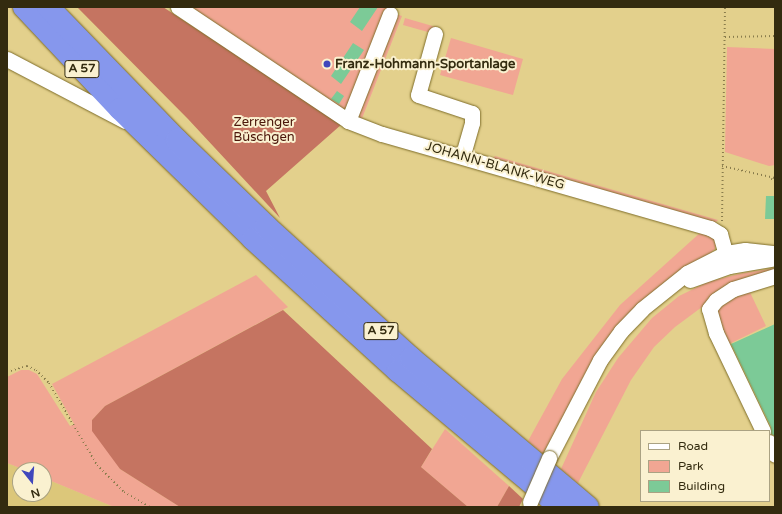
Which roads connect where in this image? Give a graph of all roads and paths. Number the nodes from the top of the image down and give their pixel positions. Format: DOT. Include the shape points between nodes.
graph roads {
  1 [pos="24,7"];
  2 [pos="48,7"];
  3 [pos="56,7"];
  4 [pos="178,7"];
  5 [pos="725,7"];
  6 [pos="390,14"];
  7 [pos="435,34"];
  8 [pos="775,36"];
  9 [pos="76,37"];
  10 [pos="724,37"];
  11 [pos="7,59"];
  12 [pos="348,121"];
  13 [pos="141,130"];
  14 [pos="462,156"];
  15 [pos="722,166"];
  16 [pos="770,178"];
  17 [pos="775,178"];
  18 [pos="775,181"];
  19 [pos="720,234"];
  20 [pos="775,253"];
  21 [pos="775,258"];
  22 [pos="728,259"];
  23 [pos="775,276"];
  24 [pos="7,372"];
  25 [pos="763,430"];
  26 [pos="770,444"];
  27 [pos="775,454"];
  28 [pos="529,505"];
  29 [pos="150,507"];
  30 [pos="560,507"];
  31 [pos="588,507"];
  1 -- 13 [label="highway, A 57"];
  2 -- 9 [label="highway, A 57"];
  3 -- 9 [label="street"];
  4 -- 12 [label="street, JOHANN-BLANK-WEG"];
  5 -- 10 [label="path"];
  6 -- 12 [label="street"];
  7 -- 14 [label="street" via="418,95 472,113 473,120"];
  8 -- 10 [label="path"];
  9 -- 31 [label="highway, A 57" via="266,226 422,368"];
  10 -- 15 [label="path"];
  11 -- 13 [label="street"];
  12 -- 14 [label="street, JOHANN-BLANK-WEG"];
  13 -- 30 [label="highway, A 57" via="253,239 398,371"];
  14 -- 19 [label="street, JOHANN-BLANK-WEG" via="710,228"];
  15 -- 16 [label="path"];
  15 -- 19 [label="path"];
  16 -- 17 [label="path"];
  16 -- 18 [label="path"];
  19 -- 22 [label="street"];
  20 -- 22 [label="street" via="745,250"];
  21 -- 22 [label="street"];
  22 -- 28 [label="street, bridge" via="687,273 662,292 621,331 600,360 549,458"];
  23 -- 25 [label="street" via="733,289 716,300 709,309 716,333"];
  24 -- 29 [label="path" via="26,366 36,370 49,383 98,465 124,492"];
  26 -- 27 [label="street"];
}
